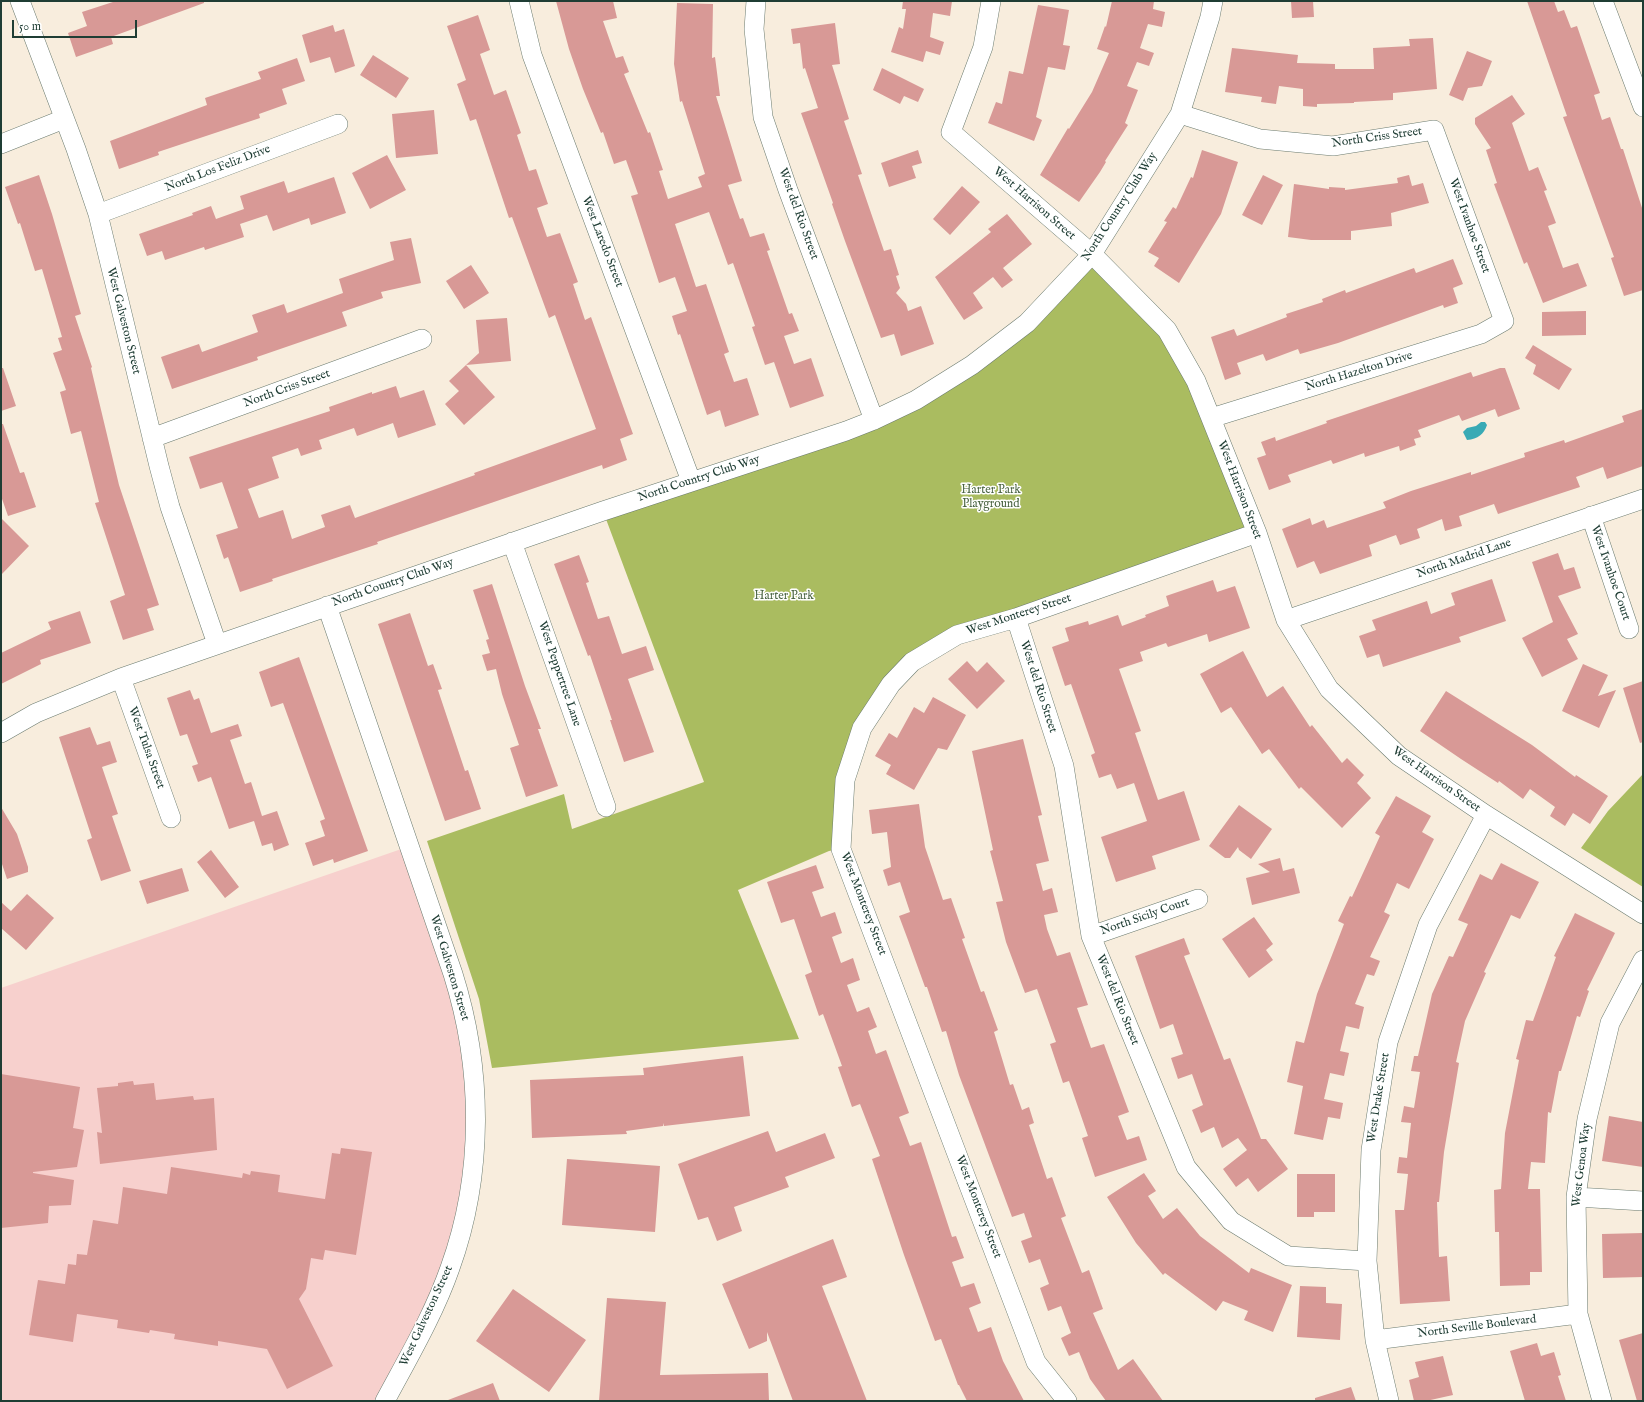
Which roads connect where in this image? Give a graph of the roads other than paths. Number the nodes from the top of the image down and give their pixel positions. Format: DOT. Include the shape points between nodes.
graph roads {
  1 [pos="20,1"];
  2 [pos="519,1"];
  3 [pos="756,1"];
  4 [pos="991,1"];
  5 [pos="1213,1"];
  6 [pos="1603,1"];
  7 [pos="1643,107"];
  8 [pos="1180,114"];
  9 [pos="64,119"];
  10 [pos="338,124"];
  11 [pos="1434,130"];
  12 [pos="1,144"];
  13 [pos="98,214"];
  14 [pos="1092,254"];
  15 [pos="1504,321"];
  16 [pos="422,339"];
  17 [pos="1211,418"];
  18 [pos="874,420"];
  19 [pos="152,438"];
  20 [pos="691,481"];
  21 [pos="1643,499"];
  22 [pos="1591,516"];
  23 [pos="1257,533"];
  24 [pos="512,542"];
  25 [pos="327,606"];
  26 [pos="1016,618"];
  27 [pos="1286,620"];
  28 [pos="1629,629"];
  29 [pos="217,644"];
  30 [pos="120,678"];
  31 [pos="1,733"];
  32 [pos="606,807"];
  33 [pos="1486,815"];
  34 [pos="171,818"];
  35 [pos="1198,899"];
  36 [pos="1643,914"];
  37 [pos="1091,936"];
  38 [pos="1643,960"];
  39 [pos="1576,1197"];
  40 [pos="1643,1202"];
  41 [pos="1367,1261"];
  42 [pos="1578,1314"];
  43 [pos="1375,1340"];
  44 [pos="385,1401"];
  45 [pos="1067,1401"];
  46 [pos="1389,1401"];
  47 [pos="1602,1401"];
  1 -- 9 [label="street, West Galveston Street"];
  2 -- 20 [label="street, West Laredo Street" via="532,55"];
  3 -- 18 [label="street, West del Rio Street" via="754,29 763,116"];
  4 -- 14 [label="street, West Harrison Street" via="983,47 951,132"];
  5 -- 8 [label="street, North Country Club Way"];
  6 -- 7 [label="street"];
  8 -- 11 [label="street, North Criss Street" via="1260,139 1334,146"];
  8 -- 14 [label="street, North Country Club Way"];
  9 -- 12 [label="street"];
  9 -- 13 [label="street, West Galveston Street"];
  10 -- 13 [label="street, North Los Feliz Drive"];
  11 -- 15 [label="street, West Ivanhoe Street"];
  13 -- 19 [label="street, West Galveston Street"];
  14 -- 17 [label="street, West Harrison Street" via="1167,330 1196,381"];
  14 -- 18 [label="street, North Country Club Way" via="1027,323 972,365 916,400"];
  15 -- 17 [label="street, North Hazelton Drive" via="1481,334"];
  16 -- 19 [label="street, North Criss Street"];
  17 -- 23 [label="street, West Harrison Street"];
  18 -- 20 [label="street, North Country Club Way"];
  19 -- 29 [label="street, West Galveston Street" via="170,507"];
  20 -- 24 [label="street, North Country Club Way"];
  21 -- 22 [label="street, North Madrid Lane"];
  22 -- 27 [label="street, North Madrid Lane"];
  22 -- 28 [label="street, West Ivanhoe Court"];
  23 -- 26 [label="street, West Monterey Street"];
  23 -- 27 [label="street, West Harrison Street"];
  24 -- 25 [label="street, North Country Club Way"];
  24 -- 32 [label="street, West Peppertree Lane"];
  25 -- 29 [label="street, North Country Club Way"];
  25 -- 44 [label="street, West Galveston Street" via="459,993 471,1049 474,1080 475,1146 462,1234 441,1291"];
  26 -- 37 [label="street, West del Rio Street" via="1064,766"];
  26 -- 45 [label="street, West Monterey Street" via="957,635 912,662 891,684 862,728 844,780 841,849 1036,1362"];
  27 -- 33 [label="street, West Harrison Street" via="1330,689 1399,756"];
  29 -- 30 [label="street, North Country Club Way"];
  30 -- 31 [label="street, North Country Club Way" via="36,713"];
  30 -- 34 [label="street, West Tulsa Street"];
  33 -- 36 [label="street, West Harrison Street"];
  33 -- 41 [label="street, West Drake Street" via="1428,925 1388,1042 1371,1150"];
  35 -- 37 [label="street, North Sicily Court"];
  37 -- 41 [label="street, West del Rio Street" via="1186,1167 1231,1221 1288,1256"];
  38 -- 39 [label="street, West Genoa Way" via="1610,1023 1587,1120"];
  39 -- 40 [label="street"];
  39 -- 42 [label="street, West Genoa Way"];
  41 -- 43 [label="street, West Drake Street"];
  42 -- 43 [label="street, North Seville Boulevard"];
  42 -- 47 [label="street, West Genoa Way"];
  43 -- 46 [label="street, West Drake Street"];
}
